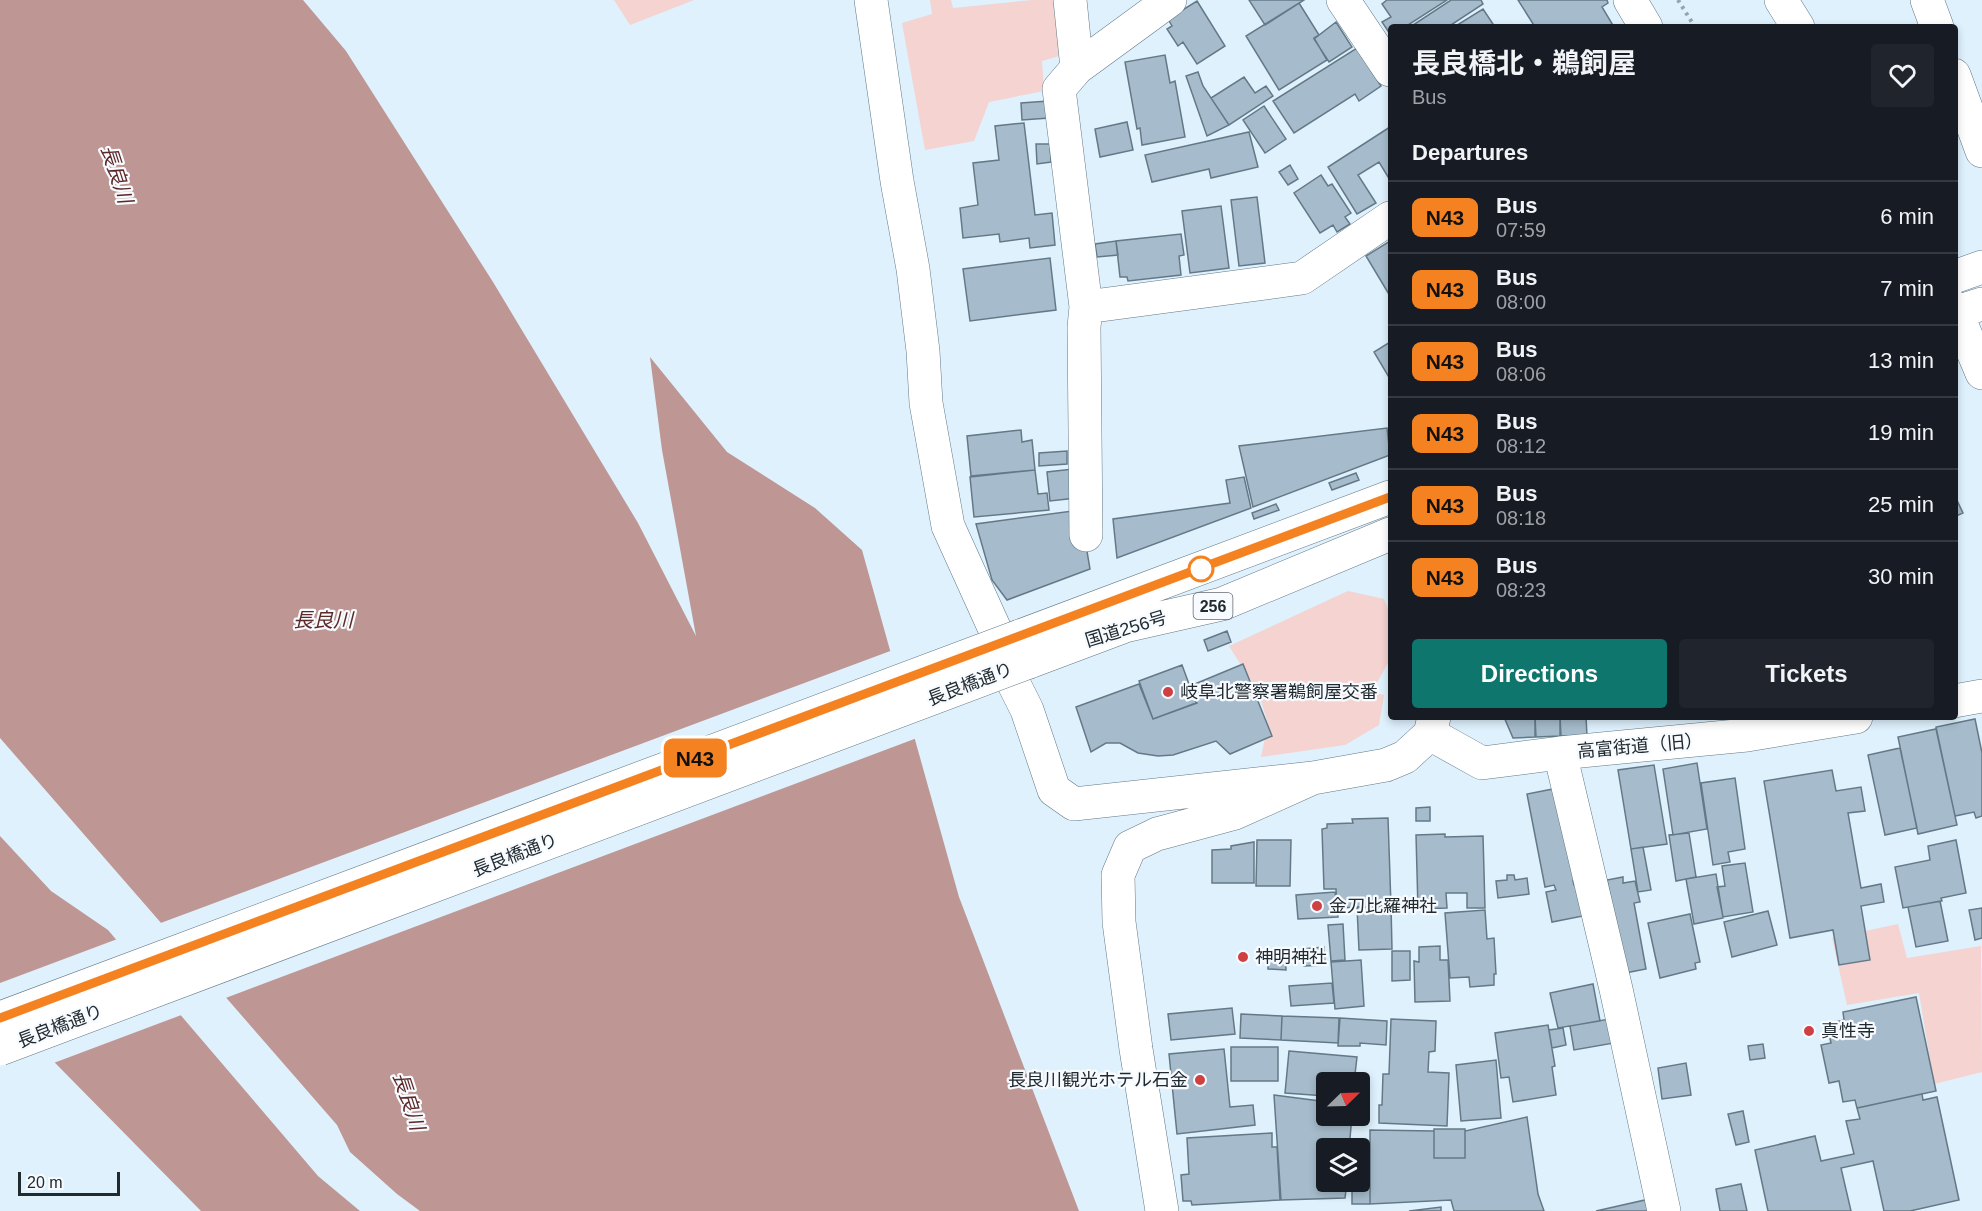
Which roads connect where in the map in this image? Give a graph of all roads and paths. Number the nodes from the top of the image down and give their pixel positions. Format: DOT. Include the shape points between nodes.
graph roads {
  1 [pos="871,0"];
  2 [pos="1070,0"];
  3 [pos="1170,0"];
  4 [pos="1343,0"];
  5 [pos="1630,0"];
  6 [pos="1678,0"];
  7 [pos="1781,0"];
  8 [pos="1927,0"];
  9 [pos="1644,24"];
  10 [pos="1693,24"];
  11 [pos="1796,24"];
  12 [pos="1936,24"];
  13 [pos="1388,67"];
  14 [pos="1077,68"];
  15 [pos="1958,86"];
  16 [pos="1982,151"];
  17 [pos="1388,219"];
  18 [pos="1982,267"];
  19 [pos="1958,276"];
  20 [pos="1086,308"];
  21 [pos="1962,309"];
  22 [pos="1982,373"];
  23 [pos="1388,498"];
  24 [pos="1086,535"];
  25 [pos="1388,535"];
  26 [pos="1024,649"];
  27 [pos="1982,696"];
  28 [pos="1958,699"];
  29 [pos="1838,720"];
  30 [pos="1432,725"];
  31 [pos="1560,753"];
  32 [pos="1313,778"];
  33 [pos="0,1018"];
  34 [pos="0,1048"];
  35 [pos="1162,1211"];
  36 [pos="1664,1211"];
  1 -- 32 [label="main road" via="914,280 926,403 948,526 997,634 1003,662 1027,710 1054,790 1074,804"];
  2 -- 14 [label="main road"];
  3 -- 14 [label="main road"];
  4 -- 13 [label="main road"];
  5 -- 9 [label="main road"];
  6 -- 10 [label="path"];
  7 -- 11 [label="main road"];
  8 -- 12 [label="main road"];
  14 -- 20 [label="main road" via="1059,89"];
  15 -- 16 [label="main road"];
  17 -- 20 [label="main road" via="1302,278"];
  18 -- 19 [label="main road"];
  20 -- 24 [label="main road"];
  21 -- 22 [label="main road"];
  23 -- 26 [label="main road, 国道256号 / 256"];
  25 -- 26 [label="main road, 国道256号 / 256" via="1222,604"];
  26 -- 33 [label="main road, 長良橋通り / 256, bridge"];
  26 -- 34 [label="main road, 長良橋通り / 256, bridge"];
  27 -- 28 [label="main road"];
  29 -- 31 [label="main road, 高富街道（旧）" via="1747,735"];
  30 -- 31 [label="main road, 高富街道（旧）" via="1482,763"];
  30 -- 32 [label="main road" via="1405,757 1386,765"];
  31 -- 36 [label="main road"];
  32 -- 35 [label="main road" via="1235,813 1148,838 1130,847 1118,875 1119,922"];
}
